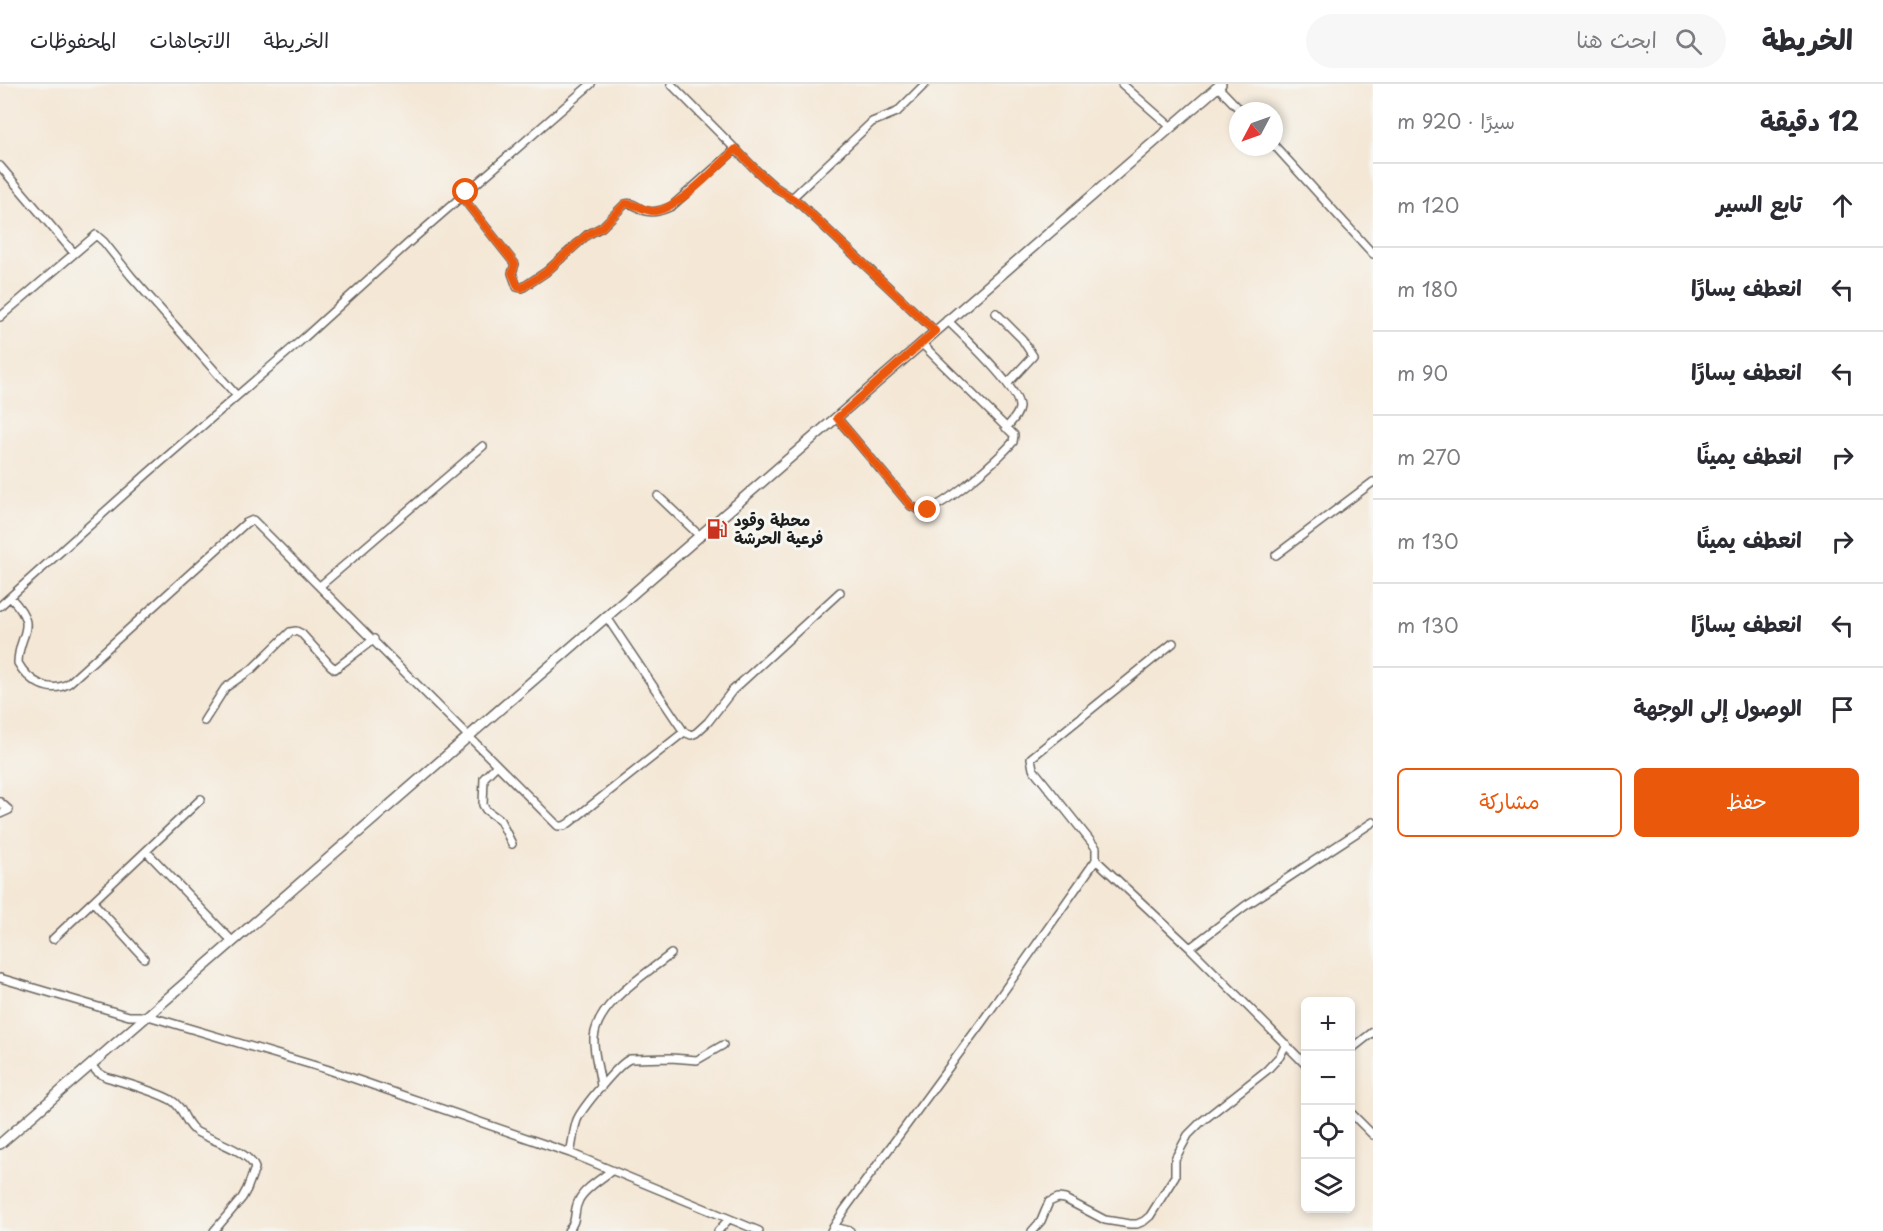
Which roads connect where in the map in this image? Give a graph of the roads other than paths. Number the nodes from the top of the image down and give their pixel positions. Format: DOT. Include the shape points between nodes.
graph roads {
  1 [pos="591,84"];
  2 [pos="671,84"];
  3 [pos="925,84"];
  4 [pos="1122,84"];
  5 [pos="1220,85"];
  6 [pos="1234,102"];
  7 [pos="1171,127"];
  8 [pos="736,149"];
  9 [pos="1283,155"];
  10 [pos="0,166"];
  11 [pos="462,197"];
  12 [pos="792,198"];
  13 [pos="74,253"];
  14 [pos="1373,254"];
  15 [pos="996,313"];
  16 [pos="1,315"];
  17 [pos="947,320"];
  18 [pos="935,331"];
  19 [pos="921,343"];
  20 [pos="1008,383"];
  21 [pos="237,396"];
  22 [pos="837,418"];
  23 [pos="1006,428"];
  24 [pos="483,446"];
  25 [pos="1373,482"];
  26 [pos="658,496"];
  27 [pos="700,536"];
  28 [pos="1276,555"];
  29 [pos="320,586"];
  30 [pos="840,592"];
  31 [pos="10,597"];
  32 [pos="0,606"];
  33 [pos="606,616"];
  34 [pos="374,639"];
  35 [pos="1173,643"];
  36 [pos="204,721"];
  37 [pos="684,732"];
  38 [pos="468,736"];
  39 [pos="497,765"];
  40 [pos="201,799"];
  41 [pos="0,802"];
  42 [pos="0,814"];
  43 [pos="1373,822"];
  44 [pos="512,844"];
  45 [pos="146,851"];
  46 [pos="1096,860"];
  47 [pos="93,902"];
  48 [pos="53,939"];
  49 [pos="232,941"];
  50 [pos="1190,948"];
  51 [pos="671,954"];
  52 [pos="144,958"];
  53 [pos="0,978"];
  54 [pos="148,1016"];
  55 [pos="1373,1032"];
  56 [pos="1286,1044"];
  57 [pos="723,1045"];
  58 [pos="1355,1046"];
  59 [pos="1301,1061"];
  60 [pos="91,1065"];
  61 [pos="601,1088"];
  62 [pos="1355,1117"];
  63 [pos="1373,1135"];
  64 [pos="0,1143"];
  65 [pos="570,1153"];
  66 [pos="611,1171"];
  67 [pos="728,1220"];
  68 [pos="832,1229"];
  69 [pos="214,1231"];
  70 [pos="568,1231"];
  71 [pos="718,1231"];
  72 [pos="759,1231"];
  73 [pos="849,1231"];
  74 [pos="1032,1231"];
  1 -- 11 [label="street"];
  2 -- 8 [label="street"];
  3 -- 12 [label="street" via="897,112 872,122"];
  4 -- 7 [label="street"];
  5 -- 6 [label="street"];
  5 -- 7 [label="street"];
  7 -- 17 [label="street"];
  8 -- 11 [label="street" via="667,208 650,212 625,204 602,227 522,288 513,276 515,264"];
  8 -- 12 [label="street"];
  9 -- 14 [label="street"];
  10 -- 13 [label="street"];
  11 -- 21 [label="street"];
  12 -- 18 [label="street"];
  13 -- 16 [label="street"];
  13 -- 21 [label="street" via="98,236"];
  15 -- 20 [label="street" via="1033,356"];
  17 -- 18 [label="street"];
  17 -- 20 [label="street"];
  18 -- 19 [label="street"];
  19 -- 22 [label="street"];
  19 -- 23 [label="street"];
  20 -- 23 [label="street" via="1019,407 1017,416"];
  21 -- 31 [label="street"];
  22 -- 23 [label="street" via="911,506 924,510 951,496 1004,453 1014,440"];
  22 -- 27 [label="street"];
  24 -- 29 [label="street"];
  25 -- 28 [label="street"];
  26 -- 27 [label="street"];
  27 -- 33 [label="street"];
  29 -- 31 [label="street" via="256,521 250,520 58,688 32,681 18,663 27,628 24,616"];
  29 -- 34 [label="street"];
  30 -- 37 [label="street" via="732,691 702,728 693,735"];
  31 -- 32 [label="street"];
  33 -- 37 [label="street"];
  33 -- 38 [label="street"];
  34 -- 36 [label="street" via="336,669 302,634 290,632 252,669 225,688"];
  34 -- 38 [label="street"];
  35 -- 46 [label="street" via="1031,758 1033,769 1095,848"];
  37 -- 39 [label="street" via="564,826 555,824"];
  38 -- 39 [label="street"];
  38 -- 49 [label="street"];
  39 -- 44 [label="street" via="484,778 483,805 500,820"];
  40 -- 45 [label="street"];
  41 -- 42 [label="street" via="9,810"];
  43 -- 50 [label="street" via="1245,906"];
  45 -- 47 [label="street"];
  45 -- 49 [label="street"];
  46 -- 50 [label="street"];
  46 -- 68 [label="street"];
  47 -- 48 [label="street"];
  47 -- 52 [label="street"];
  49 -- 54 [label="street"];
  50 -- 56 [label="street"];
  51 -- 61 [label="street" via="612,1001 600,1017 594,1040"];
  53 -- 54 [label="street" via="129,1016"];
  54 -- 60 [label="street"];
  54 -- 65 [label="street" via="326,1069"];
  55 -- 58 [label="street"];
  56 -- 59 [label="street"];
  56 -- 74 [label="street" via="1267,1070 1188,1135 1175,1158 1175,1176 1144,1221 1130,1224 1105,1220 1058,1198 1049,1202"];
  57 -- 61 [label="street" via="697,1060 627,1060"];
  60 -- 64 [label="street"];
  60 -- 69 [label="street" via="106,1077 171,1100 194,1130 253,1163 255,1168 247,1189"];
  61 -- 65 [label="street" via="579,1116"];
  62 -- 63 [label="street"];
  65 -- 66 [label="street"];
  66 -- 67 [label="street"];
  66 -- 70 [label="street" via="579,1198 575,1221"];
  67 -- 71 [label="street"];
  67 -- 72 [label="street"];
  68 -- 73 [label="street"];
}
